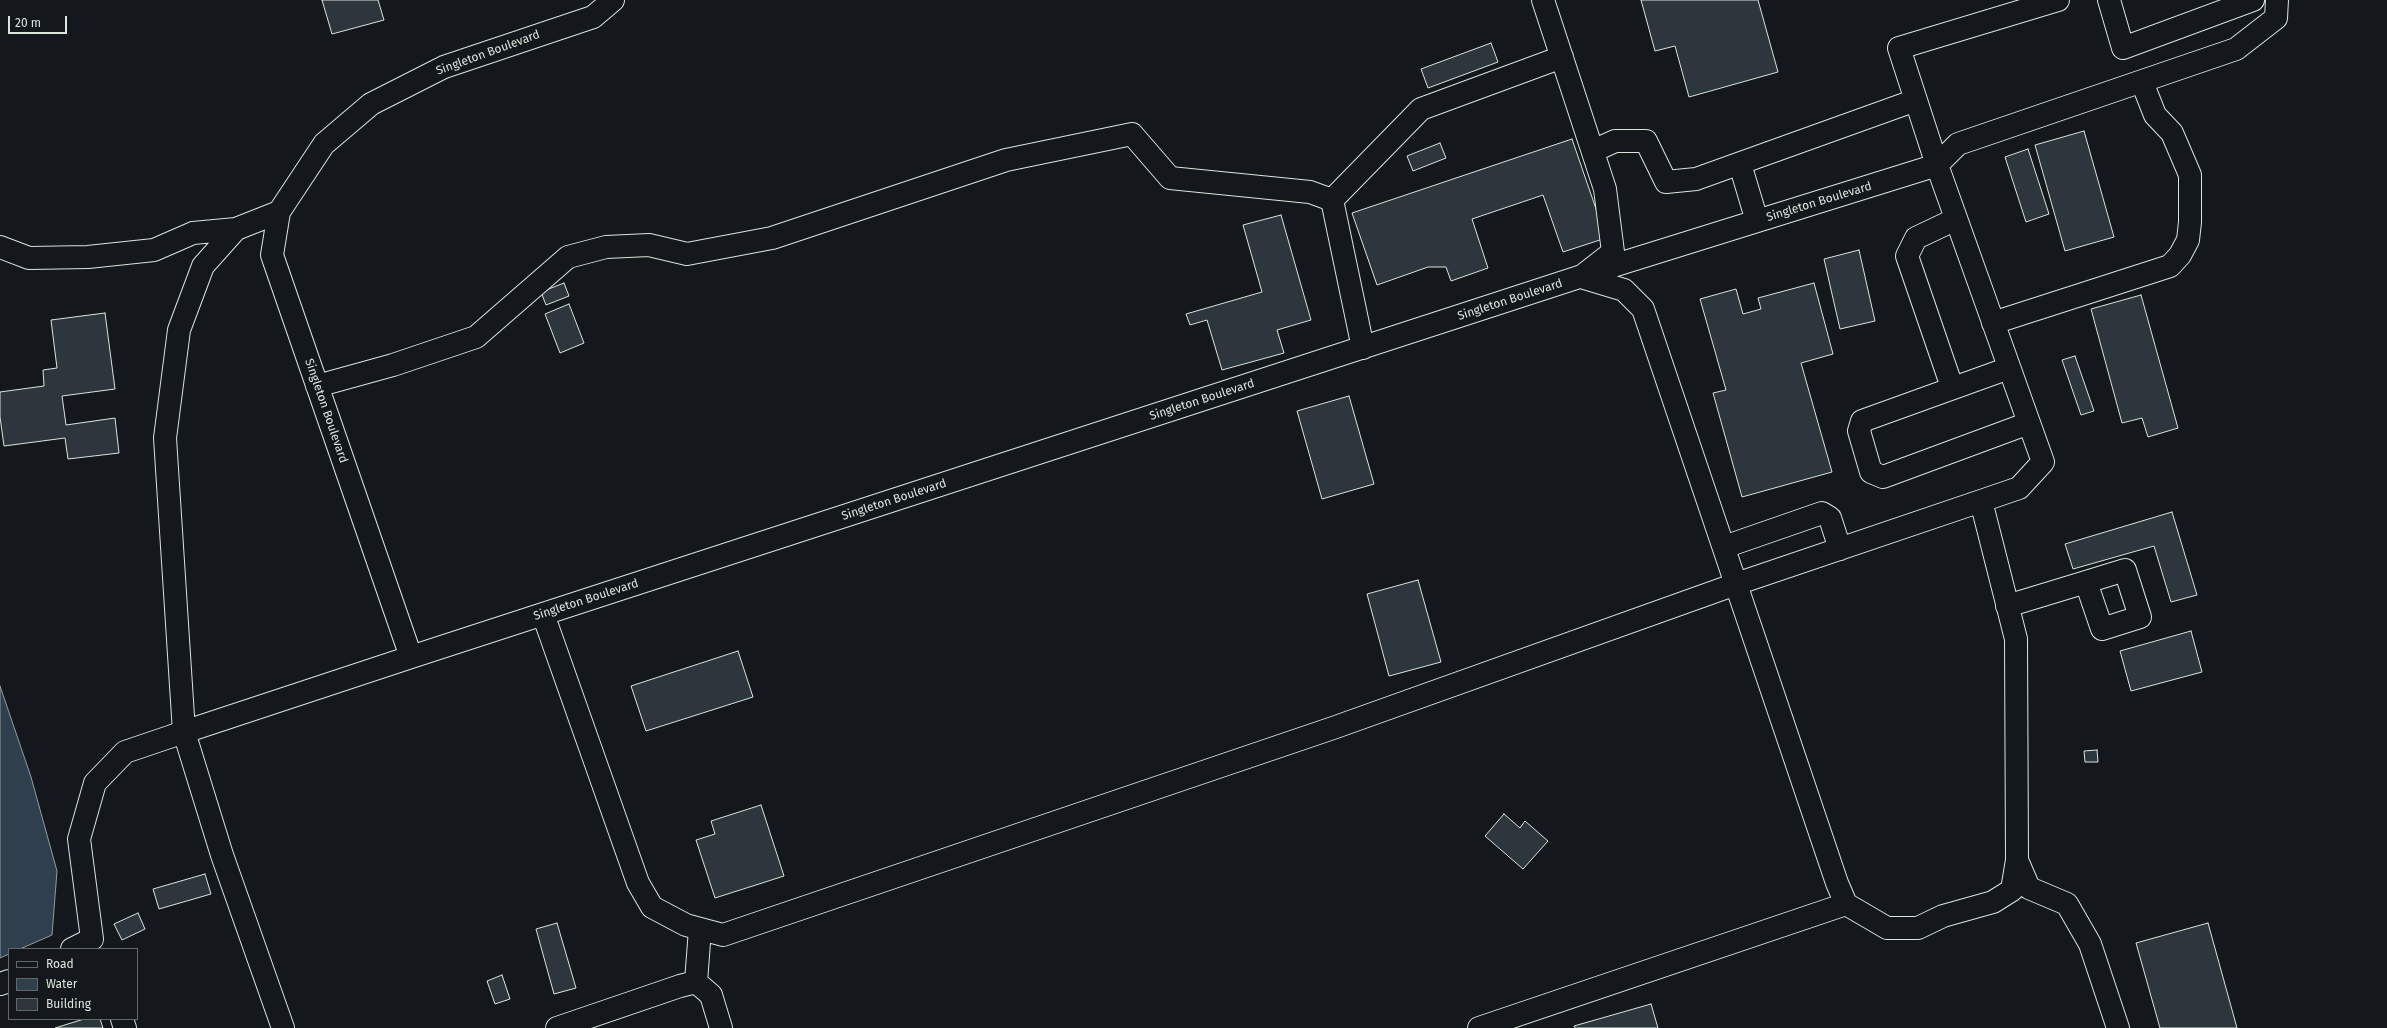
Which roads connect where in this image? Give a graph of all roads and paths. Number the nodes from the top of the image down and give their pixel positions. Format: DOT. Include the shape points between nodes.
graph roads {
  1 [pos="613,0"];
  2 [pos="1543,0"];
  3 [pos="2058,0"];
  4 [pos="2109,0"];
  5 [pos="2253,0"];
  6 [pos="2277,0"];
  7 [pos="1562,57"];
  8 [pos="2142,82"];
  9 [pos="1916,100"];
  10 [pos="1593,151"];
  11 [pos="1740,164"];
  12 [pos="1936,165"];
  13 [pos="1332,200"];
  14 [pos="279,212"];
  15 [pos="1956,220"];
  16 [pos="1758,221"];
  17 [pos="236,229"];
  18 [pos="0,247"];
  19 [pos="1581,276"];
  20 [pos="1993,323"];
  21 [pos="1363,348"];
  22 [pos="2009,368"];
  23 [pos="317,386"];
  24 [pos="1952,387"];
  25 [pos="2029,423"];
  26 [pos="1981,501"];
  27 [pos="1724,547"];
  28 [pos="1840,549"];
  29 [pos="2086,582"];
  30 [pos="1736,584"];
  31 [pos="2007,606"];
  32 [pos="543,614"];
  33 [pos="411,657"];
  34 [pos="184,732"];
  35 [pos="2017,860"];
  36 [pos="1846,904"];
  37 [pos="700,929"];
  38 [pos="94,944"];
  39 [pos="76,948"];
  40 [pos="696,982"];
  41 [pos="1505,1024"];
  42 [pos="283,1028"];
  43 [pos="558,1028"];
  44 [pos="721,1028"];
  45 [pos="1479,1028"];
  46 [pos="2118,1028"];
  1 -- 14 [label="lane, Singleton Boulevard" via="593,17 444,66 371,104 324,144"];
  2 -- 7 [label="lane"];
  3 -- 9 [label="lane" via="1898,48"];
  4 -- 5 [label="lane" via="2123,48"];
  6 -- 8 [label="lane" via="2276,18 2236,49"];
  7 -- 10 [label="lane"];
  7 -- 13 [label="lane" via="1421,109"];
  8 -- 12 [label="lane" via="1958,144"];
  8 -- 20 [label="lane" via="2155,115 2172,133 2190,175 2188,240 2180,255 2170,266"];
  9 -- 11 [label="lane"];
  9 -- 12 [label="lane"];
  10 -- 11 [label="lane" via="1615,141 1646,141 1666,182 1696,179"];
  10 -- 19 [label="lane" via="1605,189 1613,252"];
  11 -- 16 [label="lane"];
  12 -- 15 [label="lane"];
  12 -- 16 [label="lane, Singleton Boulevard"];
  13 -- 21 [label="lane"];
  13 -- 23 [label="lane" via="1310,192 1170,178 1132,134 1006,160 772,238 687,254 649,245 606,247 568,257 476,336 394,365"];
  14 -- 17 [label="lane"];
  14 -- 23 [label="lane, Singleton Boulevard" via="272,255"];
  15 -- 20 [label="lane"];
  15 -- 24 [label="lane" via="1916,238 1906,256"];
  16 -- 19 [label="lane, Singleton Boulevard"];
  17 -- 18 [label="lane" via="193,233 154,250 88,257 29,258"];
  17 -- 34 [label="lane" via="203,266 179,330 165,438"];
  19 -- 21 [label="lane, Singleton Boulevard"];
  19 -- 27 [label="lane" via="1624,290 1643,309"];
  20 -- 22 [label="lane"];
  21 -- 32 [label="lane, Singleton Boulevard"];
  22 -- 24 [label="lane"];
  22 -- 25 [label="lane"];
  23 -- 33 [label="lane, Singleton Boulevard"];
  24 -- 25 [label="lane" via="1862,421 1859,431 1871,472 1883,477"];
  25 -- 26 [label="lane" via="2043,462 2019,488"];
  26 -- 28 [label="lane"];
  26 -- 31 [label="lane"];
  27 -- 28 [label="lane" via="1822,513 1830,518"];
  27 -- 30 [label="lane"];
  28 -- 30 [label="lane"];
  29 -- 31 [label="lane"];
  30 -- 36 [label="lane"];
  30 -- 37 [label="lane" via="1334,728 723,935"];
  31 -- 35 [label="lane" via="2016,638"];
  32 -- 33 [label="lane, Singleton Boulevard"];
  32 -- 37 [label="lane" via="638,883 652,907 686,926"];
  33 -- 34 [label="lane"];
  34 -- 38 [label="lane" via="125,752 95,783 79,839"];
  34 -- 42 [label="lane" via="222,855"];
  35 -- 36 [label="lane" via="2012,890 1993,902 1943,916 1918,928 1887,928"];
  35 -- 46 [label="lane" via="2028,888 2067,904 2090,944"];
  36 -- 41 [label="lane"];
  37 -- 40 [label="lane"];
  38 -- 39 [label="lane"];
  40 -- 43 [label="lane"];
  40 -- 44 [label="lane" via="711,995"];
  41 -- 45 [label="lane"];
}
